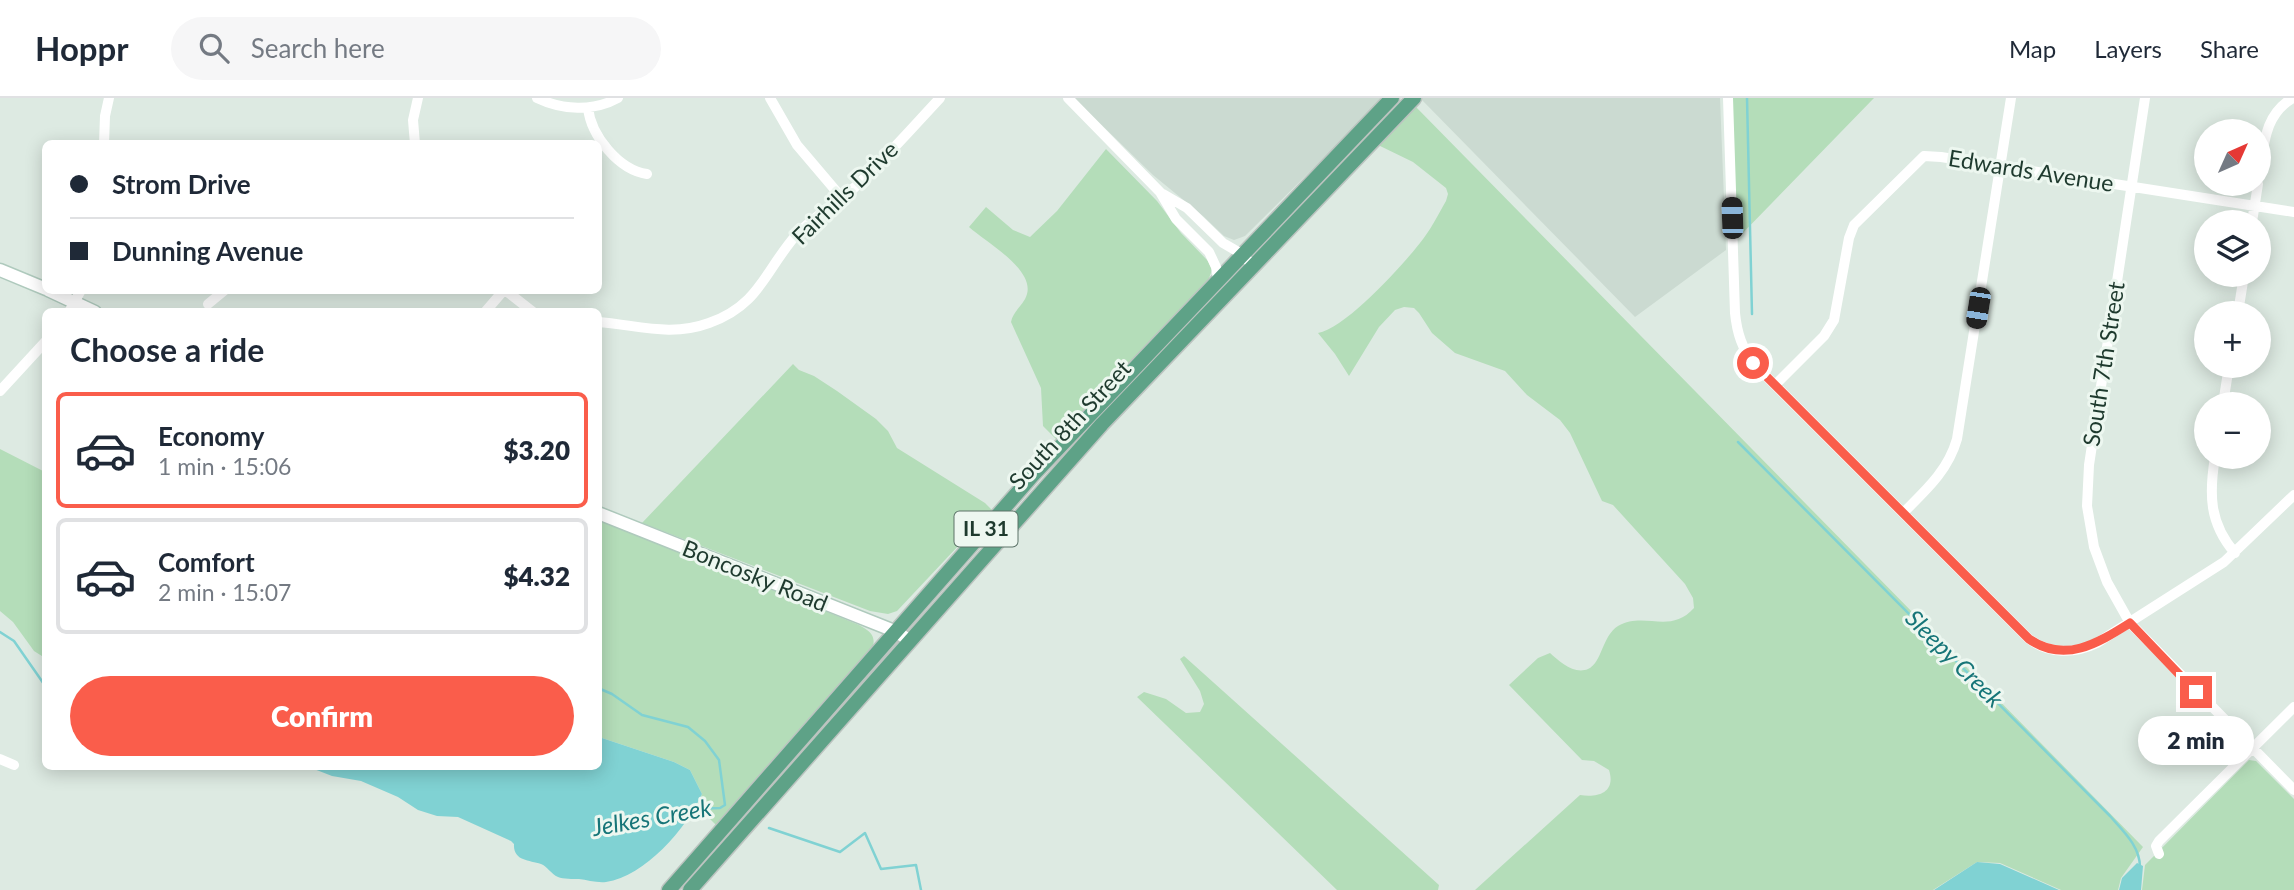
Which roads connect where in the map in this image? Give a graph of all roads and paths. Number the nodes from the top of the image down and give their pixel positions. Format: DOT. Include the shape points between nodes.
graph roads {
  1 [pos="109,98"];
  2 [pos="418,98"];
  3 [pos="537,98"];
  4 [pos="618,98"];
  5 [pos="769,98"];
  6 [pos="940,98"];
  7 [pos="1068,98"];
  8 [pos="1392,98"];
  9 [pos="1414,98"];
  10 [pos="1728,98"];
  11 [pos="2011,98"];
  12 [pos="2146,98"];
  13 [pos="2292,98"];
  14 [pos="588,108"];
  15 [pos="2271,119"];
  16 [pos="104,140"];
  17 [pos="415,140"];
  18 [pos="602,140"];
  19 [pos="602,140"];
  20 [pos="2000,166"];
  21 [pos="647,174"];
  22 [pos="2132,187"];
  23 [pos="1160,192"];
  24 [pos="2256,196"];
  25 [pos="842,198"];
  26 [pos="2255,206"];
  27 [pos="2254,210"];
  28 [pos="2294,212"];
  29 [pos="1242,254"];
  30 [pos="1253,266"];
  31 [pos="0,270"];
  32 [pos="1218,279"];
  33 [pos="42,288"];
  34 [pos="57,294"];
  35 [pos="220,294"];
  36 [pos="501,294"];
  37 [pos="510,294"];
  38 [pos="76,302"];
  39 [pos="208,304"];
  40 [pos="489,308"];
  41 [pos="528,308"];
  42 [pos="602,323"];
  43 [pos="42,345"];
  44 [pos="1775,385"];
  45 [pos="0,390"];
  46 [pos="2213,469"];
  47 [pos="2294,495"];
  48 [pos="1903,513"];
  49 [pos="602,515"];
  50 [pos="2235,553"];
  51 [pos="2130,623"];
  52 [pos="897,632"];
  53 [pos="910,641"];
  54 [pos="2294,706"];
  55 [pos="2252,748"];
  56 [pos="0,759"];
  57 [pos="14,765"];
  58 [pos="2294,790"];
  59 [pos="2159,854"];
  60 [pos="668,890"];
  61 [pos="690,890"];
  1 -- 16 [label="street"];
  2 -- 17 [label="street"];
  3 -- 14 [label="street" via="554,105"];
  4 -- 14 [label="street"];
  5 -- 25 [label="street" via="797,145"];
  6 -- 25 [label="street, Fairhills Drive"];
  7 -- 23 [label="street"];
  8 -- 29 [label="main road, South 8th Street / IL 31"];
  9 -- 30 [label="main road, South 8th Street"];
  10 -- 44 [label="street" via="1737,329 1748,357"];
  11 -- 20 [label="street"];
  12 -- 22 [label="street, South 7th Street"];
  13 -- 15 [label="street"];
  14 -- 18 [label="street" via="589,120"];
  19 -- 21 [label="street" via="634,172"];
  20 -- 22 [label="street, Edwards Avenue"];
  20 -- 44 [label="street, Edwards Avenue" via="1928,155 1913,166 1853,228 1834,320"];
  20 -- 48 [label="street" via="1956,444 1937,478"];
  22 -- 26 [label="street, Edwards Avenue"];
  22 -- 51 [label="street, South 7th Street" via="2087,493 2099,563"];
  23 -- 29 [label="street" via="1187,208 1223,243"];
  23 -- 32 [label="street" via="1176,219 1209,252"];
  24 -- 26 [label="street"];
  25 -- 42 [label="street, Fairhills Drive" via="797,235 749,301 730,314 680,330"];
  26 -- 27 [label="street"];
  26 -- 28 [label="street, Edwards Avenue"];
  29 -- 30 [label="street"];
  29 -- 32 [label="main road, South 8th Street / IL 31"];
  30 -- 53 [label="main road, South 8th Street" via="1102,424"];
  31 -- 33 [label="street"];
  32 -- 52 [label="main road, South 8th Street / IL 31" via="1034,475"];
  34 -- 38 [label="street"];
  35 -- 39 [label="street"];
  36 -- 40 [label="street"];
  37 -- 41 [label="street"];
  43 -- 45 [label="street"];
  44 -- 48 [label="street"];
  46 -- 50 [label="street" via="2212,508"];
  47 -- 50 [label="street"];
  48 -- 51 [label="street" via="2025,637 2042,647 2060,651 2092,645"];
  49 -- 52 [label="street, Boncosky Road"];
  50 -- 51 [label="street"];
  51 -- 55 [label="street, South 7th Street"];
  52 -- 53 [label="street, Boncosky Road"];
  52 -- 60 [label="main road, South 8th Street / IL 31"];
  53 -- 61 [label="main road, South 8th Street"];
  54 -- 55 [label="street"];
  55 -- 58 [label="street, South 7th Street"];
  55 -- 59 [label="street" via="2159,841"];
  56 -- 57 [label="street"];
}
